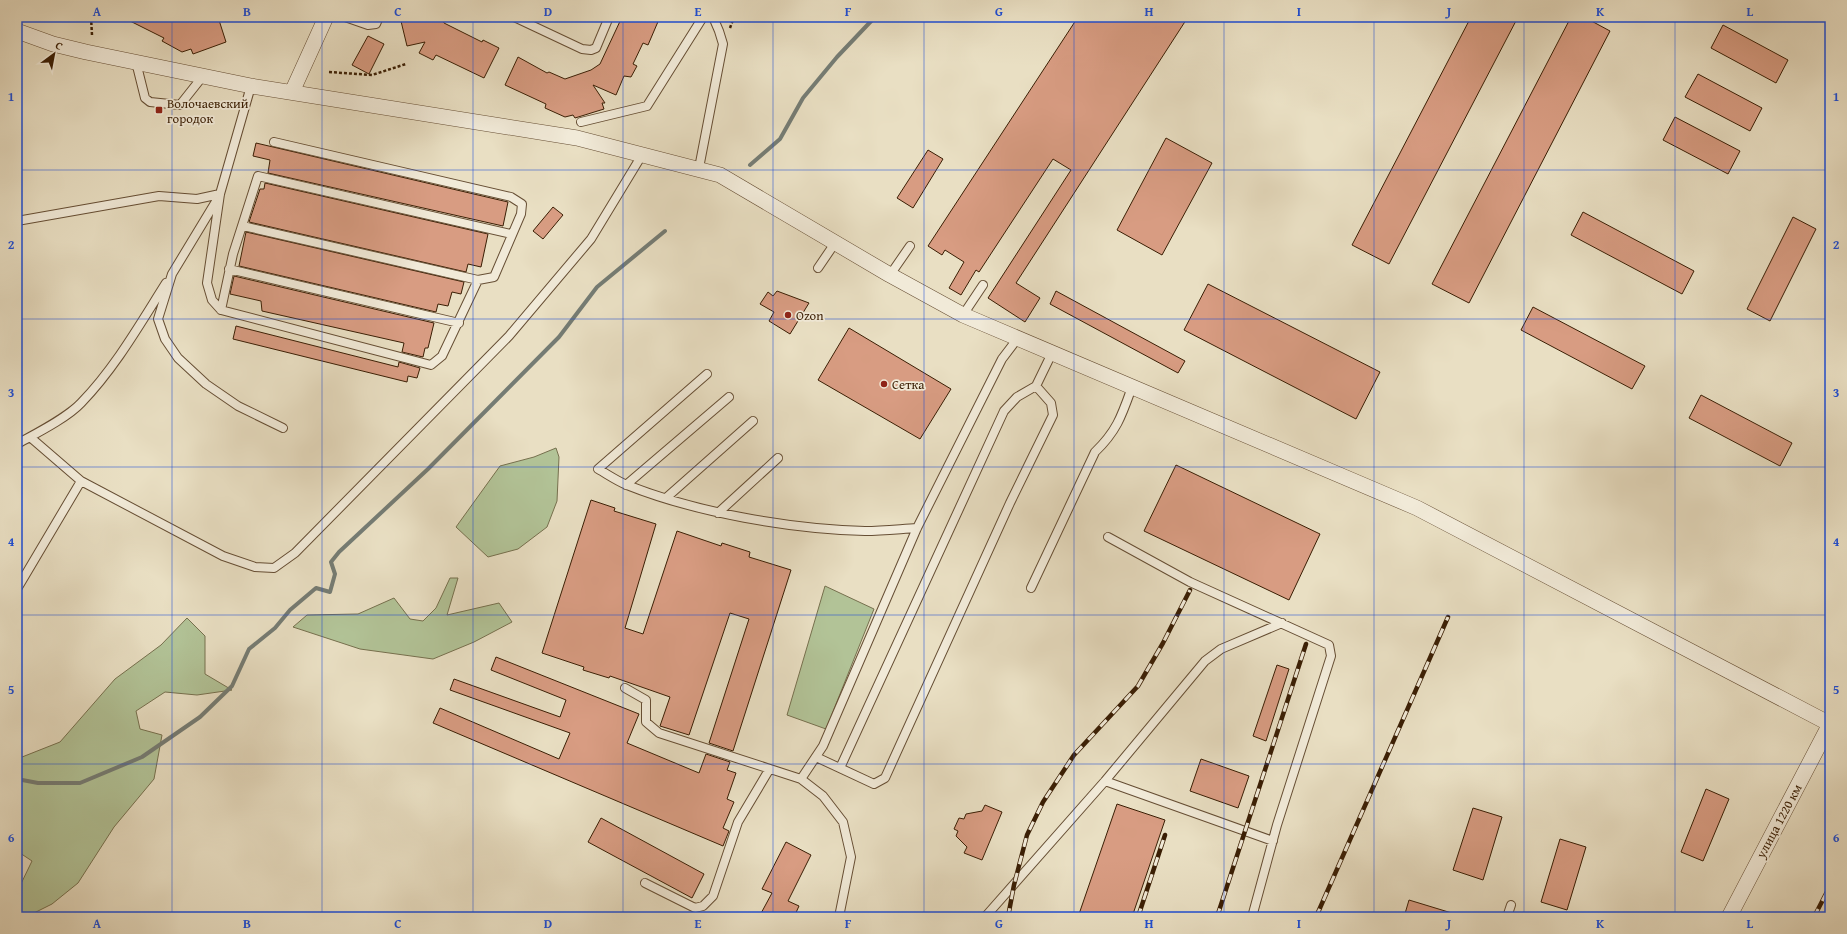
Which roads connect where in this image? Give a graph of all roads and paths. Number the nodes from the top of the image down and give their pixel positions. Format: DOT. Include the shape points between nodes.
graph roads {
  1 [pos="92,17"];
  2 [pos="326,17"];
  3 [pos="346,17"];
  4 [pos="380,17"];
  5 [pos="514,17"];
  6 [pos="609,17"];
  7 [pos="703,17"];
  8 [pos="712,17"];
  9 [pos="17,31"];
  10 [pos="92,35"];
  11 [pos="136,62"];
  12 [pos="406,64"];
  13 [pos="329,72"];
  14 [pos="203,76"];
  15 [pos="250,86"];
  16 [pos="292,92"];
  17 [pos="582,122"];
  18 [pos="274,142"];
  19 [pos="642,155"];
  20 [pos="699,168"];
  21 [pos="220,194"];
  22 [pos="17,221"];
  23 [pos="243,226"];
  24 [pos="511,234"];
  25 [pos="835,243"];
  26 [pos="910,246"];
  27 [pos="818,268"];
  28 [pos="229,269"];
  29 [pos="172,274"];
  30 [pos="890,275"];
  31 [pos="478,280"];
  32 [pos="983,285"];
  33 [pos="221,310"];
  34 [pos="963,315"];
  35 [pos="459,323"];
  36 [pos="1018,338"];
  37 [pos="1052,353"];
  38 [pos="707,374"];
  39 [pos="1036,386"];
  40 [pos="1132,387"];
  41 [pos="729,397"];
  42 [pos="753,421"];
  43 [pos="283,428"];
  44 [pos="30,437"];
  45 [pos="17,444"];
  46 [pos="778,458"];
  47 [pos="81,481"];
  48 [pos="626,485"];
  49 [pos="666,498"];
  50 [pos="718,513"];
  51 [pos="917,528"];
  52 [pos="1108,537"];
  53 [pos="1031,588"];
  54 [pos="17,589"];
  55 [pos="1282,623"];
  56 [pos="626,688"];
  57 [pos="1830,724"];
  58 [pos="816,757"];
  59 [pos="840,768"];
  60 [pos="769,770"];
  61 [pos="802,779"];
  62 [pos="1105,781"];
  63 [pos="1273,842"];
  64 [pos="645,882"];
  65 [pos="1511,905"];
  66 [pos="839,917"];
  67 [pos="985,917"];
  68 [pos="1252,917"];
  69 [pos="1507,917"];
  70 [pos="1729,917"];
  1 -- 10 [label="path"];
  2 -- 16 [label="street"];
  3 -- 4 [label="lane" via="376,24"];
  5 -- 6 [label="lane" via="582,49 591,50 596,48"];
  7 -- 17 [label="lane" via="647,106"];
  8 -- 20 [label="lane" via="723,44"];
  9 -- 11 [label="street" via="53,44"];
  11 -- 14 [label="street"];
  11 -- 14 [label="lane" via="145,98 150,102 180,105"];
  12 -- 13 [label="path" via="372,75"];
  14 -- 15 [label="street"];
  15 -- 16 [label="street"];
  15 -- 21 [label="lane"];
  16 -- 19 [label="street" via="577,138"];
  18 -- 24 [label="lane" via="511,197 522,204 522,214"];
  19 -- 20 [label="street"];
  19 -- 47 [label="lane" via="591,239 509,336 295,553 274,568 255,567 224,556"];
  20 -- 25 [label="street" via="720,175"];
  21 -- 22 [label="lane" via="197,199 159,196"];
  21 -- 29 [label="lane"];
  21 -- 33 [label="lane" via="207,283 212,300"];
  23 -- 24 [label="lane" via="258,176"];
  23 -- 28 [label="lane"];
  23 -- 31 [label="lane"];
  24 -- 31 [label="lane" via="494,277"];
  25 -- 27 [label="lane"];
  25 -- 30 [label="street"];
  26 -- 30 [label="lane"];
  28 -- 33 [label="lane"];
  28 -- 35 [label="lane"];
  29 -- 43 [label="lane" via="158,319 165,340 206,384 238,406"];
  29 -- 44 [label="lane" via="116,360 80,404"];
  30 -- 34 [label="street"];
  31 -- 35 [label="lane"];
  32 -- 34 [label="lane"];
  33 -- 35 [label="lane" via="431,365 442,356"];
  34 -- 36 [label="street"];
  36 -- 37 [label="street"];
  36 -- 51 [label="lane" via="1002,359"];
  37 -- 39 [label="lane"];
  37 -- 40 [label="street"];
  38 -- 48 [label="lane" via="598,469"];
  39 -- 59 [label="lane" via="1017,397 1004,411"];
  39 -- 59 [label="lane" via="1051,403 1053,415 1010,503 885,778 874,784"];
  40 -- 53 [label="lane" via="1119,424 1094,452"];
  40 -- 57 [label="street" via="1417,508"];
  41 -- 48 [label="lane"];
  42 -- 49 [label="lane"];
  44 -- 45 [label="lane"];
  44 -- 47 [label="lane"];
  46 -- 50 [label="lane"];
  47 -- 54 [label="lane"];
  48 -- 49 [label="lane"];
  49 -- 50 [label="lane"];
  50 -- 51 [label="lane" via="812,528 867,531"];
  51 -- 58 [label="lane"];
  52 -- 55 [label="lane" via="1190,582"];
  55 -- 62 [label="lane" via="1221,649 1205,661"];
  55 -- 63 [label="lane" via="1329,646 1331,656"];
  56 -- 60 [label="lane" via="646,700 646,722 659,733"];
  57 -- 70 [label="street, улица 1220 км"];
  58 -- 59 [label="lane"];
  58 -- 61 [label="lane"];
  60 -- 61 [label="lane"];
  60 -- 64 [label="lane" via="738,822 713,896 703,906 695,908"];
  61 -- 66 [label="lane" via="822,796 843,822 851,858"];
  62 -- 63 [label="lane"];
  62 -- 67 [label="lane"];
  63 -- 68 [label="lane"];
  65 -- 69 [label="lane"];
}
